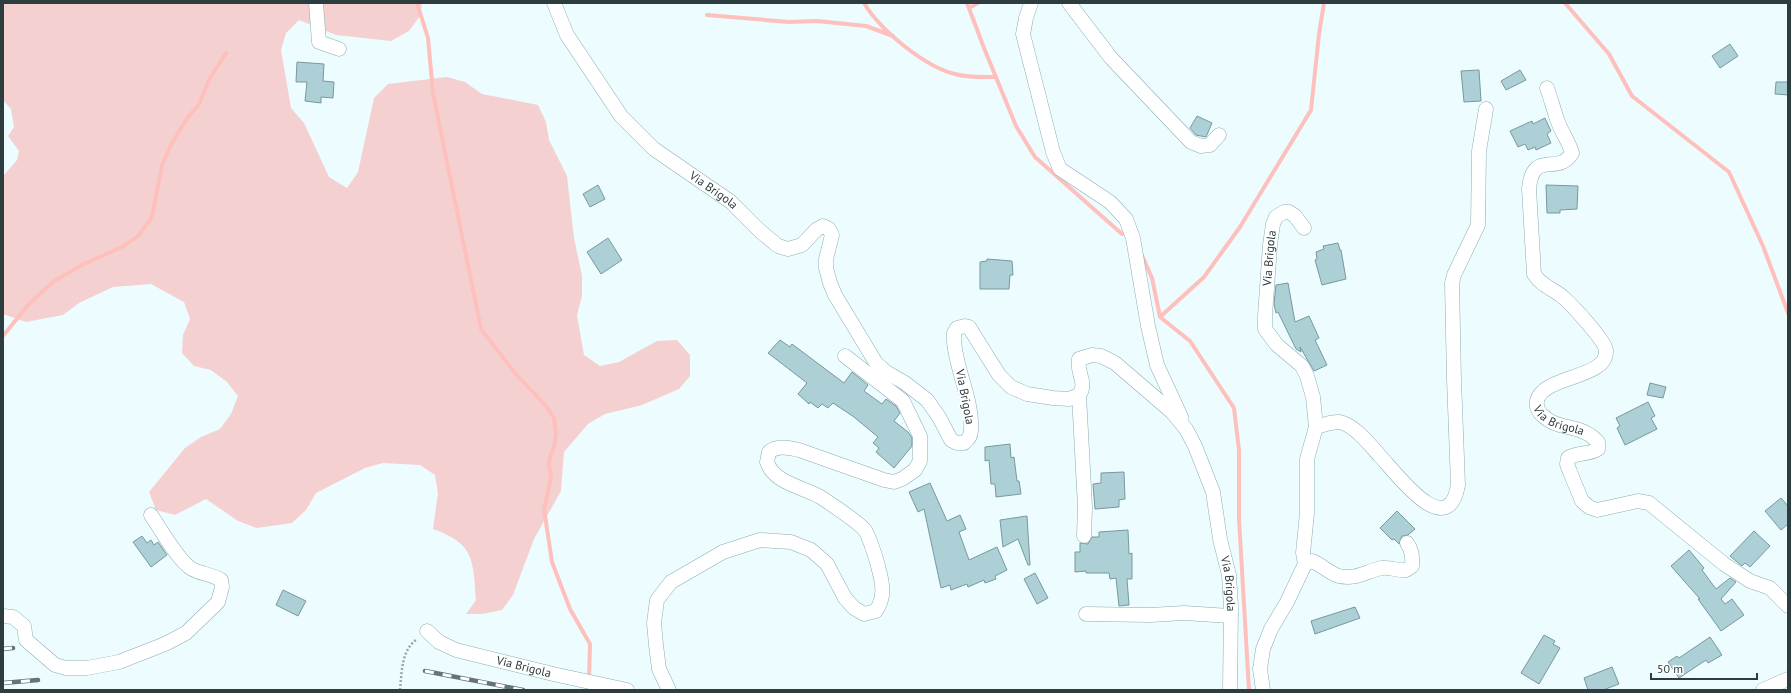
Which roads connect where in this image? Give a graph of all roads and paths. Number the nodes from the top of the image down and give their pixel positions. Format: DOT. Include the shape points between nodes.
graph roads {
  1 [pos="316,3"];
  2 [pos="554,3"];
  3 [pos="1031,3"];
  4 [pos="1068,3"];
  5 [pos="339,49"];
  6 [pos="1547,88"];
  7 [pos="1486,109"];
  8 [pos="1219,135"];
  9 [pos="1304,228"];
  10 [pos="845,356"];
  11 [pos="1079,396"];
  12 [pos="1316,427"];
  13 [pos="1186,428"];
  14 [pos="151,515"];
  15 [pos="1084,536"];
  16 [pos="1407,543"];
  17 [pos="1305,564"];
  18 [pos="1788,606"];
  19 [pos="1086,614"];
  20 [pos="3,616"];
  21 [pos="1230,616"];
  22 [pos="427,631"];
  23 [pos="1788,679"];
  24 [pos="400,690"];
  25 [pos="627,690"];
  26 [pos="669,690"];
  27 [pos="1230,690"];
  28 [pos="1263,690"];
  29 [pos="1763,690"];
  1 -- 5 [label="street" via="319,42"];
  2 -- 11 [label="street, Via Brigola" via="566,35 621,116 654,149 731,202 778,246 796,248 818,228 823,226 828,229 832,235 826,268 835,296 876,363 927,400 951,440 964,444 971,432 970,414 954,347 954,333 960,326 969,327 999,375 1011,387 1027,394 1053,398 1069,399"];
  3 -- 13 [label="street" via="1023,34 1053,152 1060,169 1110,202 1126,219 1133,238 1157,365"];
  4 -- 8 [label="street" via="1111,58 1190,142 1201,146 1210,145"];
  6 -- 18 [label="street, Via Brigola" via="1557,121 1572,153 1568,159 1560,163 1539,166 1530,179 1534,274 1538,280 1564,298 1600,338 1606,348 1606,354 1602,362 1593,369 1544,390 1536,405 1539,412 1555,424 1586,432 1598,442 1598,449 1594,452 1574,454 1568,458 1567,464 1582,501 1589,507 1597,510 1638,501 1649,504 1732,570 1750,581 1770,588"];
  7 -- 12 [label="street" via="1479,151 1478,225 1452,283 1458,485 1454,500 1448,506 1440,508 1417,496 1351,427 1342,423 1332,423"];
  9 -- 12 [label="street, Via Brigola" via="1289,212 1276,217 1273,224 1265,328 1277,345 1302,366 1313,397"];
  10 -- 26 [label="street" via="903,401 920,436 920,460 915,470 902,480 894,482 799,450 785,448 774,448 769,452 767,462 778,477 821,497 865,530 882,579 883,595 880,604 876,611 864,614 854,608 845,598 827,564 811,550 791,542 760,540 723,552 671,582 657,600 654,623 657,657 659,669"];
  11 -- 13 [label="street, Via Brigola" via="1083,385 1078,366 1079,359 1092,355 1102,356 1137,382 1172,412"];
  11 -- 15 [label="street" via="1085,507"];
  12 -- 17 [label="street, Via Brigola" via="1307,459 1307,513 1302,553"];
  13 -- 21 [label="street, Via Brigola" via="1213,492 1220,539 1229,575"];
  14 -- 20 [label="street" via="181,560 192,569 221,580 218,602 186,633 119,662 87,668 66,668 54,665 26,640 24,626 13,617"];
  16 -- 17 [label="street" via="1413,560 1412,566 1406,570 1381,568 1361,576 1350,577 1338,576 1312,561"];
  17 -- 28 [label="street" via="1263,649 1260,668"];
  19 -- 21 [label="street" via="1184,613"];
  21 -- 27 [label="street, Via Brigola"];
  22 -- 24 [label="path" via="411,643 403,660"];
  22 -- 25 [label="street, Via Brigola" via="439,642 456,650"];
  23 -- 29 [label="street"];
}
